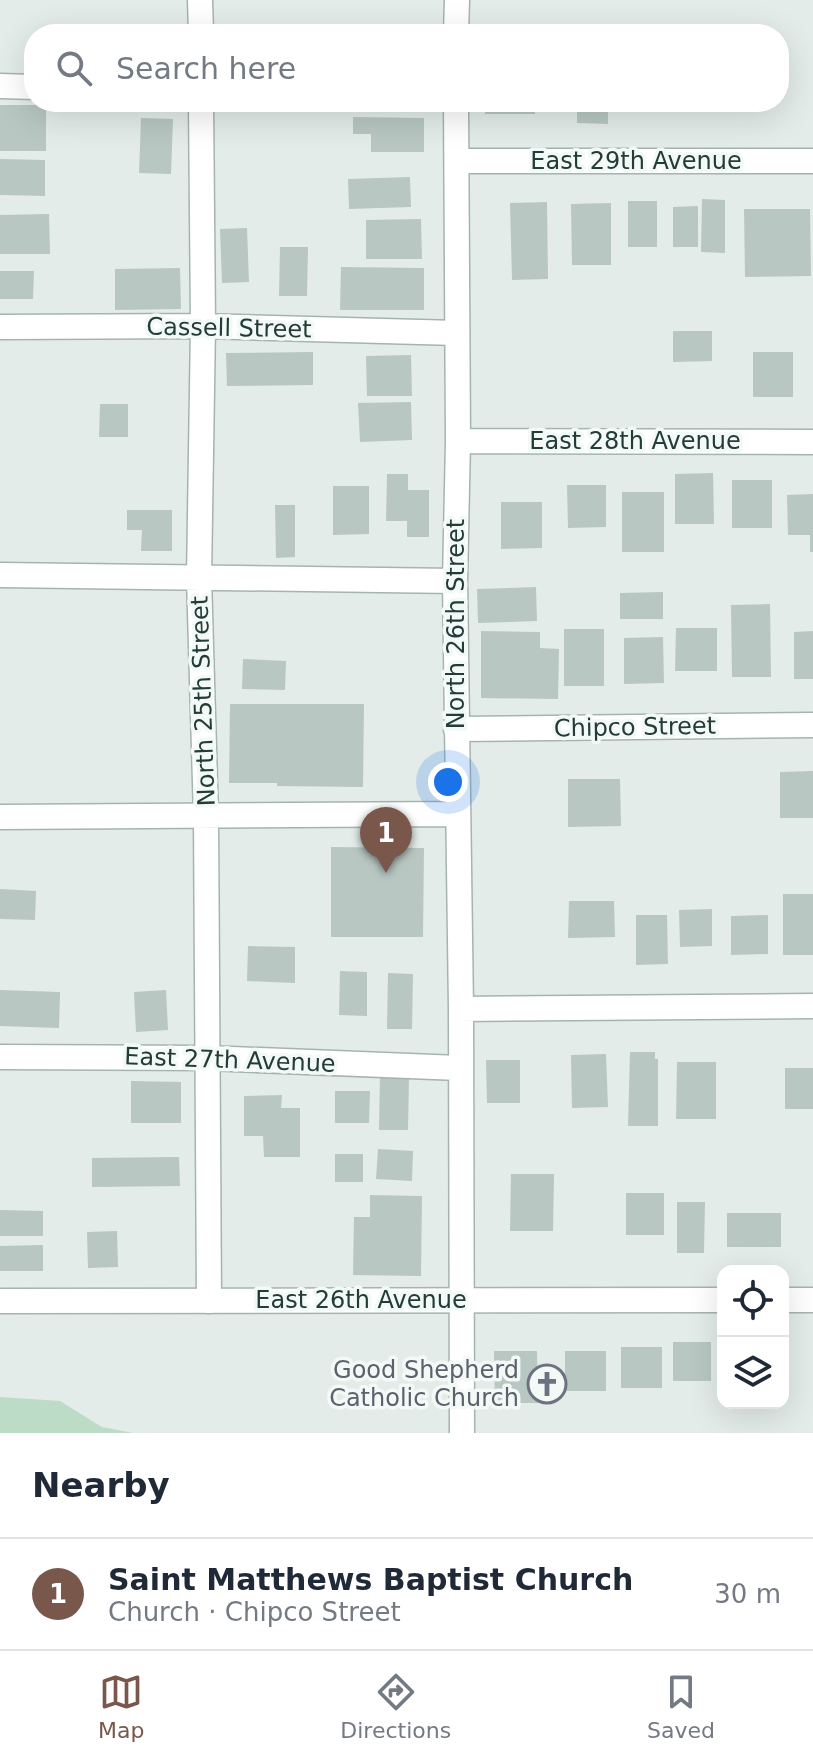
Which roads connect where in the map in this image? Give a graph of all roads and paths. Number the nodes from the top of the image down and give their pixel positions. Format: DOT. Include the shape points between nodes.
graph roads {
  1 [pos="200,0"];
  2 [pos="457,0"];
  3 [pos="201,24"];
  4 [pos="456,24"];
  5 [pos="0,86"];
  6 [pos="24,87"];
  7 [pos="201,112"];
  8 [pos="456,112"];
  9 [pos="458,161"];
  10 [pos="813,161"];
  11 [pos="203,326"];
  12 [pos="0,327"];
  13 [pos="457,333"];
  14 [pos="458,441"];
  15 [pos="813,442"];
  16 [pos="0,575"];
  17 [pos="199,578"];
  18 [pos="455,581"];
  19 [pos="813,725"];
  20 [pos="456,729"];
  21 [pos="457,814"];
  22 [pos="0,817"];
  23 [pos="206,817"];
  24 [pos="813,1006"];
  25 [pos="461,1009"];
  26 [pos="0,1057"];
  27 [pos="207,1058"];
  28 [pos="459,1068"];
  29 [pos="462,1299"];
  30 [pos="717,1300"];
  31 [pos="789,1300"];
  32 [pos="813,1300"];
  33 [pos="0,1301"];
  34 [pos="209,1301"];
  35 [pos="462,1433"];
  1 -- 3 [label="street"];
  2 -- 4 [label="street"];
  5 -- 6 [label="street"];
  7 -- 11 [label="street, North 25th Street"];
  8 -- 9 [label="street, North 26th Street"];
  9 -- 10 [label="street, East 29th Avenue"];
  9 -- 13 [label="street, North 26th Street"];
  11 -- 12 [label="street, Cassell Street"];
  11 -- 13 [label="street, Cassell Street"];
  11 -- 17 [label="street, North 25th Street"];
  13 -- 14 [label="street, North 26th Street"];
  14 -- 15 [label="street, East 28th Avenue"];
  14 -- 18 [label="street, North 26th Street"];
  16 -- 17 [label="street"];
  17 -- 18 [label="street"];
  17 -- 23 [label="street, North 25th Street"];
  18 -- 20 [label="street, North 26th Street"];
  19 -- 20 [label="street, Chipco Street"];
  20 -- 21 [label="street, North 26th Street"];
  21 -- 23 [label="street"];
  21 -- 25 [label="street, North 26th Street"];
  22 -- 23 [label="street"];
  23 -- 27 [label="street, North 25th Street"];
  24 -- 25 [label="street"];
  25 -- 28 [label="street, North 26th Street"];
  26 -- 27 [label="street, East 27th Avenue"];
  27 -- 28 [label="street, East 27th Avenue"];
  27 -- 34 [label="street, North 25th Street"];
  28 -- 29 [label="street, North 26th Street"];
  29 -- 30 [label="street, East 26th Avenue"];
  29 -- 34 [label="street, East 26th Avenue"];
  29 -- 35 [label="street, North 26th Street"];
  31 -- 32 [label="street"];
  33 -- 34 [label="street, East 26th Avenue"];
}
